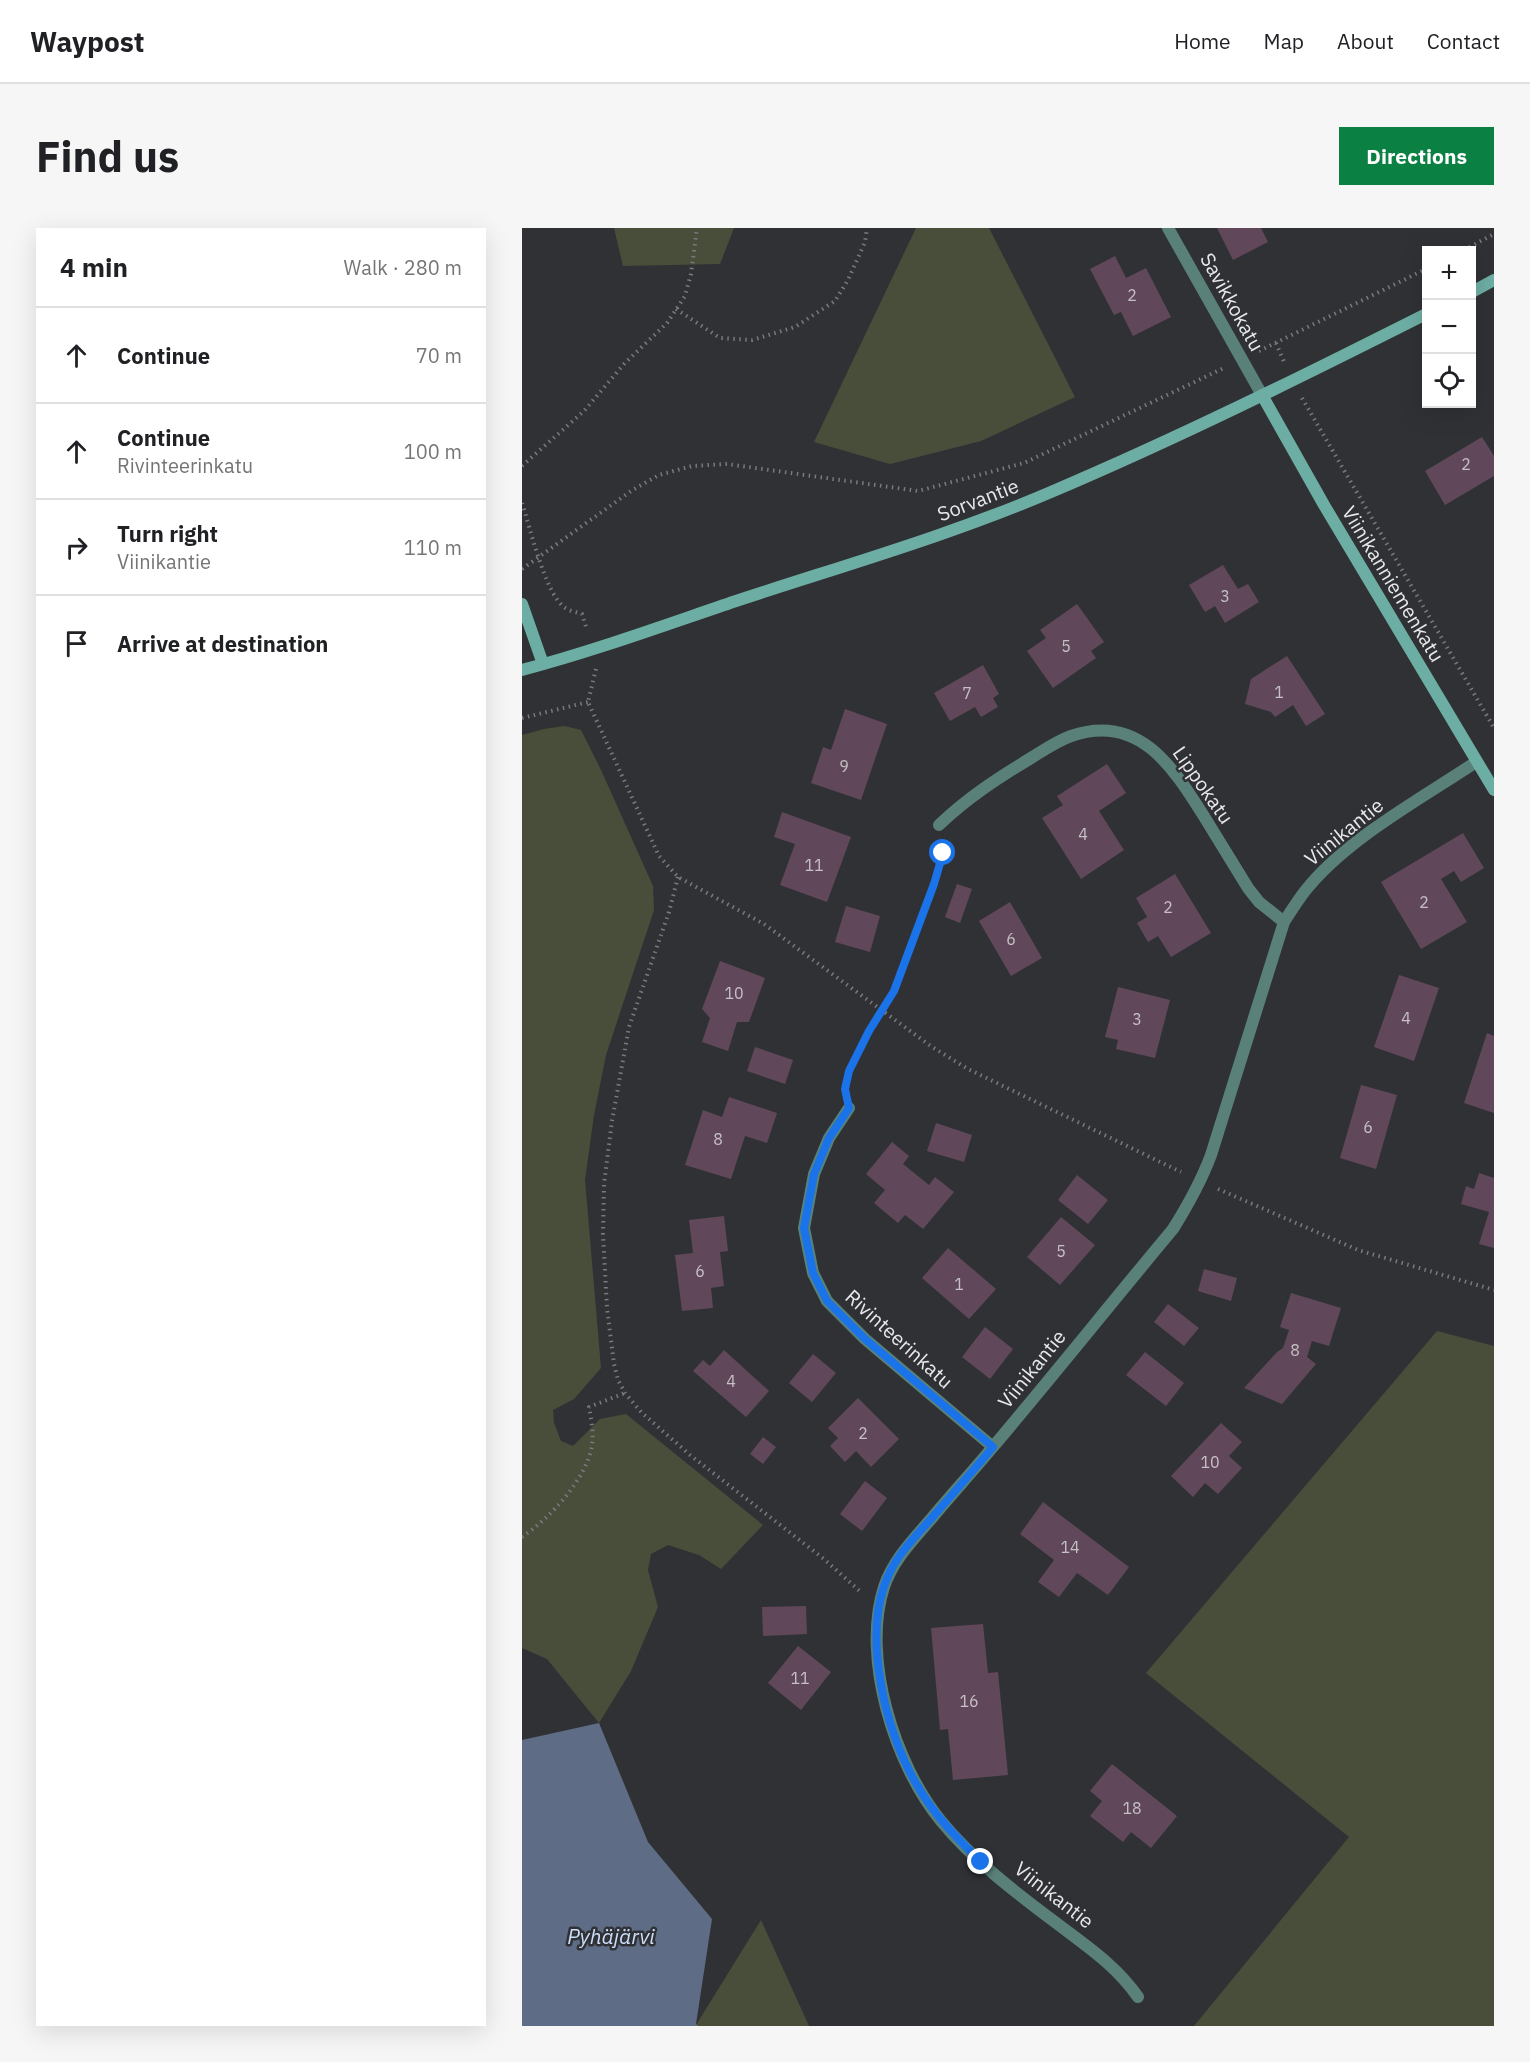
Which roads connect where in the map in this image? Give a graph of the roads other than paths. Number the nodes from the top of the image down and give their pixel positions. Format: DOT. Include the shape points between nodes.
graph roads {
  1 [pos="1168,228"];
  2 [pos="1494,280"];
  3 [pos="1476,289"];
  4 [pos="1422,316"];
  5 [pos="1262,395"];
  6 [pos="522,604"];
  7 [pos="543,664"];
  8 [pos="522,670"];
  9 [pos="1476,762"];
  10 [pos="1494,790"];
  11 [pos="939,825"];
  12 [pos="1284,922"];
  13 [pos="849,1108"];
  14 [pos="993,1447"];
  15 [pos="1138,1997"];
  1 -- 5 [label="street, Savikkokatu"];
  2 -- 3 [label="main road"];
  4 -- 5 [label="main road, Sorvantie"];
  5 -- 7 [label="main road, Sorvantie" via="988,517 905,548"];
  5 -- 9 [label="main road, Viinikanniemenkatu"];
  6 -- 7 [label="main road"];
  7 -- 8 [label="main road, Sorvantie"];
  9 -- 10 [label="main road, Viinikanniemenkatu"];
  9 -- 12 [label="street, Viinikantie" via="1357,842 1310,885"];
  11 -- 12 [label="street, Lippokatu" via="972,796 1055,744 1085,732 1119,732 1147,744 1168,763 1248,888"];
  12 -- 14 [label="street, Viinikantie" via="1201,1182 1173,1229"];
  13 -- 14 [label="street, Rivinteerinkatu" via="829,1138 814,1174 804,1228 813,1273 827,1301 865,1339"];
  14 -- 15 [label="street, Viinikantie" via="902,1552 889,1573 880,1601 878,1676 899,1747 916,1785 941,1821 1025,1899 1115,1967"];
}
